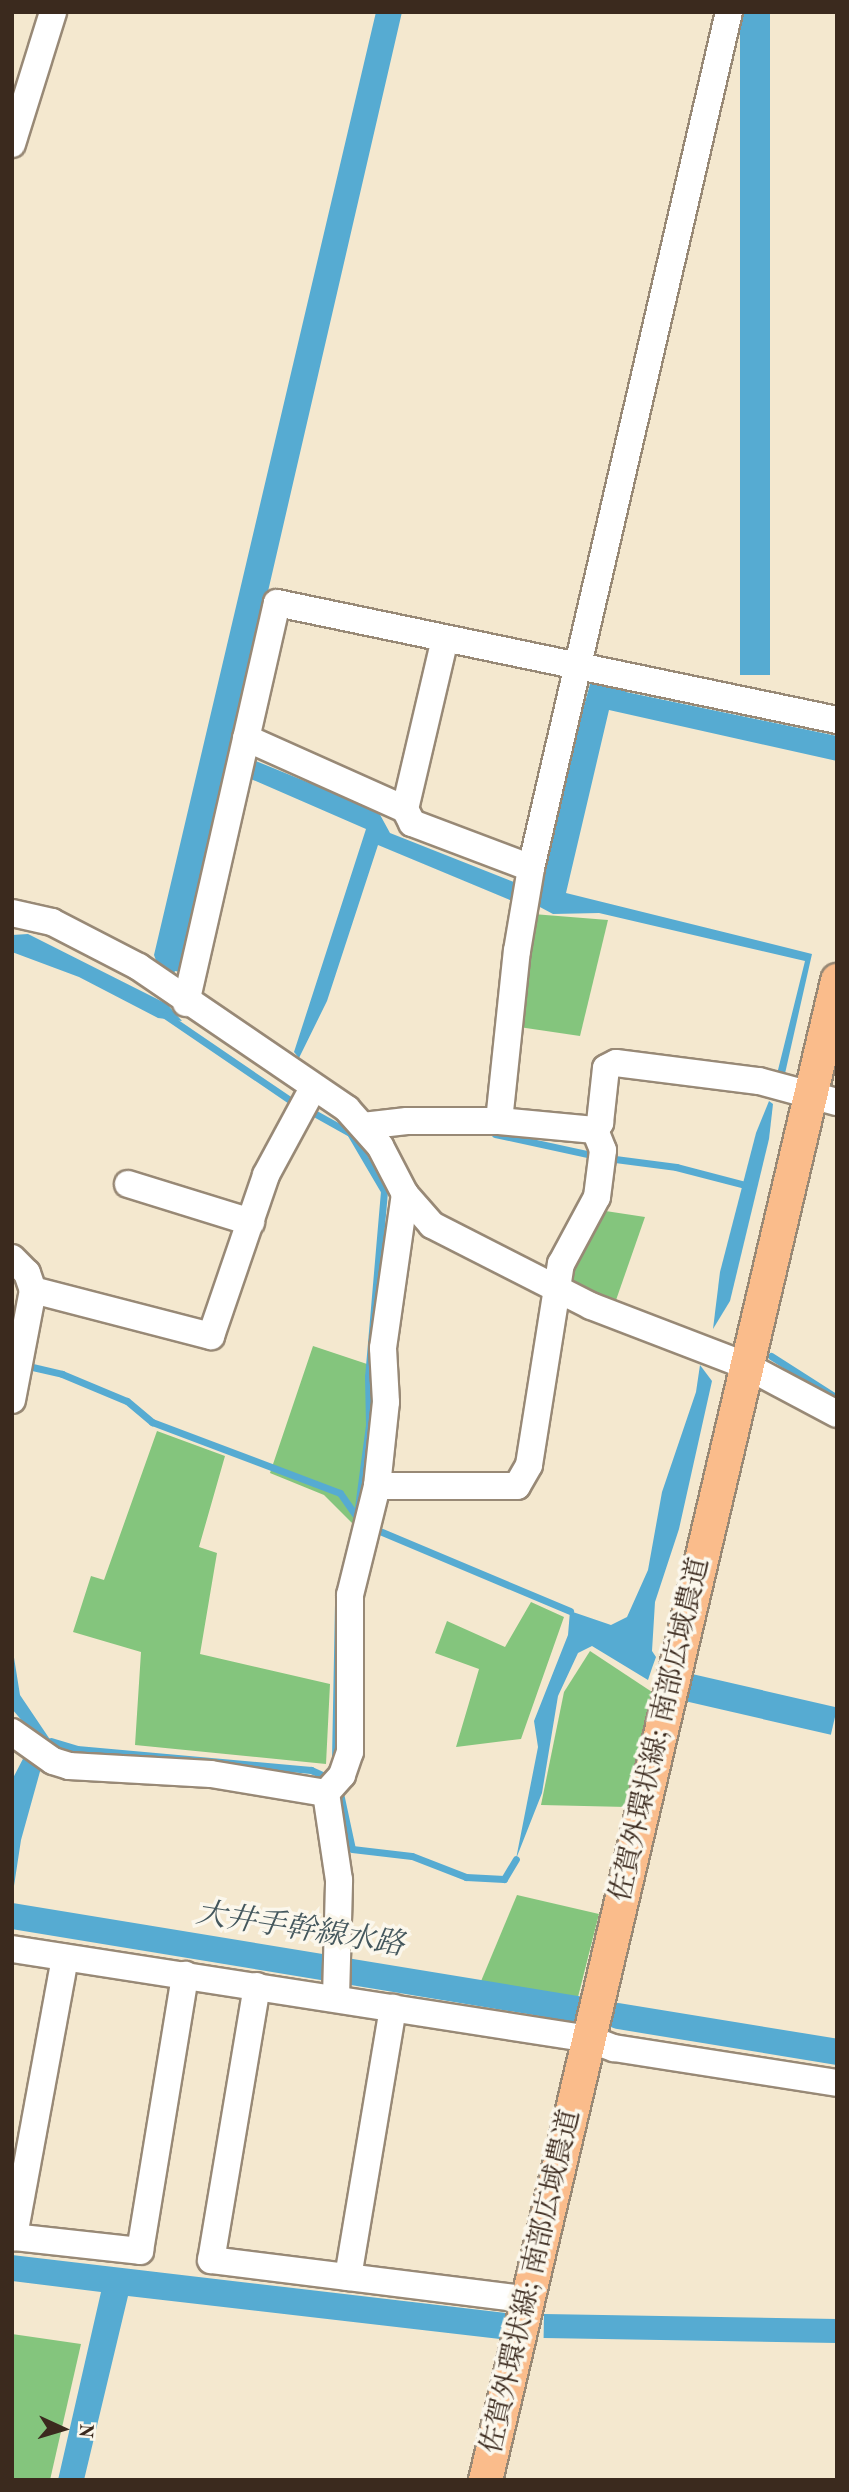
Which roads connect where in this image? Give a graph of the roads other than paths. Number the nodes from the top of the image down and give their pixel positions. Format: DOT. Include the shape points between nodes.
graph roads {
  1 [pos="53,12"];
  2 [pos="729,12"];
  3 [pos="20,92"];
  4 [pos="12,144"];
  5 [pos="445,639"];
  6 [pos="576,667"];
  7 [pos="837,720"];
  8 [pos="246,738"];
  9 [pos="405,809"];
  10 [pos="531,869"];
  11 [pos="12,912"];
  12 [pos="837,980"];
  13 [pos="186,1003"];
  14 [pos="312,1090"];
  15 [pos="823,1099"];
  16 [pos="499,1121"];
  17 [pos="363,1126"];
  18 [pos="595,1130"];
  19 [pos="128,1184"];
  20 [pos="405,1194"];
  21 [pos="251,1222"];
  22 [pos="12,1258"];
  23 [pos="557,1289"];
  24 [pos="33,1290"];
  25 [pos="745,1365"];
  26 [pos="12,1399"];
  27 [pos="837,1414"];
  28 [pos="377,1486"];
  29 [pos="20,1738"];
  30 [pos="326,1793"];
  31 [pos="12,1949"];
  32 [pos="65,1958"];
  33 [pos="185,1975"];
  34 [pos="338,1978"];
  35 [pos="257,1986"];
  36 [pos="393,2008"];
  37 [pos="590,2039"];
  38 [pos="837,2084"];
  39 [pos="348,2277"];
  40 [pos="526,2299"];
  41 [pos="485,2480"];
  1 -- 3 [label="street"];
  2 -- 6 [label="street"];
  3 -- 4 [label="street"];
  5 -- 6 [label="street"];
  5 -- 8 [label="street" via="277,603"];
  5 -- 9 [label="street"];
  6 -- 7 [label="street"];
  6 -- 10 [label="street"];
  8 -- 9 [label="street"];
  8 -- 13 [label="street"];
  9 -- 10 [label="street" via="412,823"];
  10 -- 16 [label="street" via="511,992"];
  11 -- 13 [label="street" via="52,922 139,967"];
  12 -- 15 [label="main road, 佐賀外環状線; 南部広域農道"];
  13 -- 14 [label="street"];
  14 -- 17 [label="street" via="347,1109"];
  14 -- 21 [label="street" via="266,1175"];
  15 -- 18 [label="street" via="759,1081 616,1063 606,1068 600,1123"];
  15 -- 25 [label="main road, 佐賀外環状線; 南部広域農道"];
  16 -- 17 [label="street"];
  16 -- 18 [label="street"];
  17 -- 20 [label="street"];
  18 -- 23 [label="street" via="603,1150 597,1197 561,1264"];
  19 -- 21 [label="street"];
  20 -- 23 [label="street" via="432,1225"];
  20 -- 28 [label="street" via="383,1348 386,1402"];
  21 -- 24 [label="street" via="211,1336"];
  22 -- 24 [label="street" via="27,1273"];
  23 -- 25 [label="street"];
  23 -- 28 [label="street" via="529,1465 517,1486"];
  24 -- 26 [label="street"];
  25 -- 27 [label="street"];
  25 -- 37 [label="main road, 佐賀外環状線; 南部広域農道"];
  28 -- 30 [label="street" via="351,1595 350,1752 342,1775"];
  29 -- 30 [label="street" via="53,1761 69,1766 211,1774"];
  30 -- 34 [label="street" via="339,1880"];
  31 -- 32 [label="street"];
  32 -- 33 [label="street"];
  32 -- 33 [label="street" via="14,2237 139,2251"];
  33 -- 35 [label="street"];
  34 -- 35 [label="street"];
  34 -- 36 [label="street"];
  35 -- 39 [label="street" via="211,2260"];
  36 -- 37 [label="street"];
  36 -- 39 [label="street"];
  37 -- 38 [label="street" via="614,2048"];
  37 -- 40 [label="main road, 佐賀外環状線; 南部広域農道"];
  39 -- 40 [label="street"];
  40 -- 41 [label="main road, 佐賀外環状線; 南部広域農道"];
}
